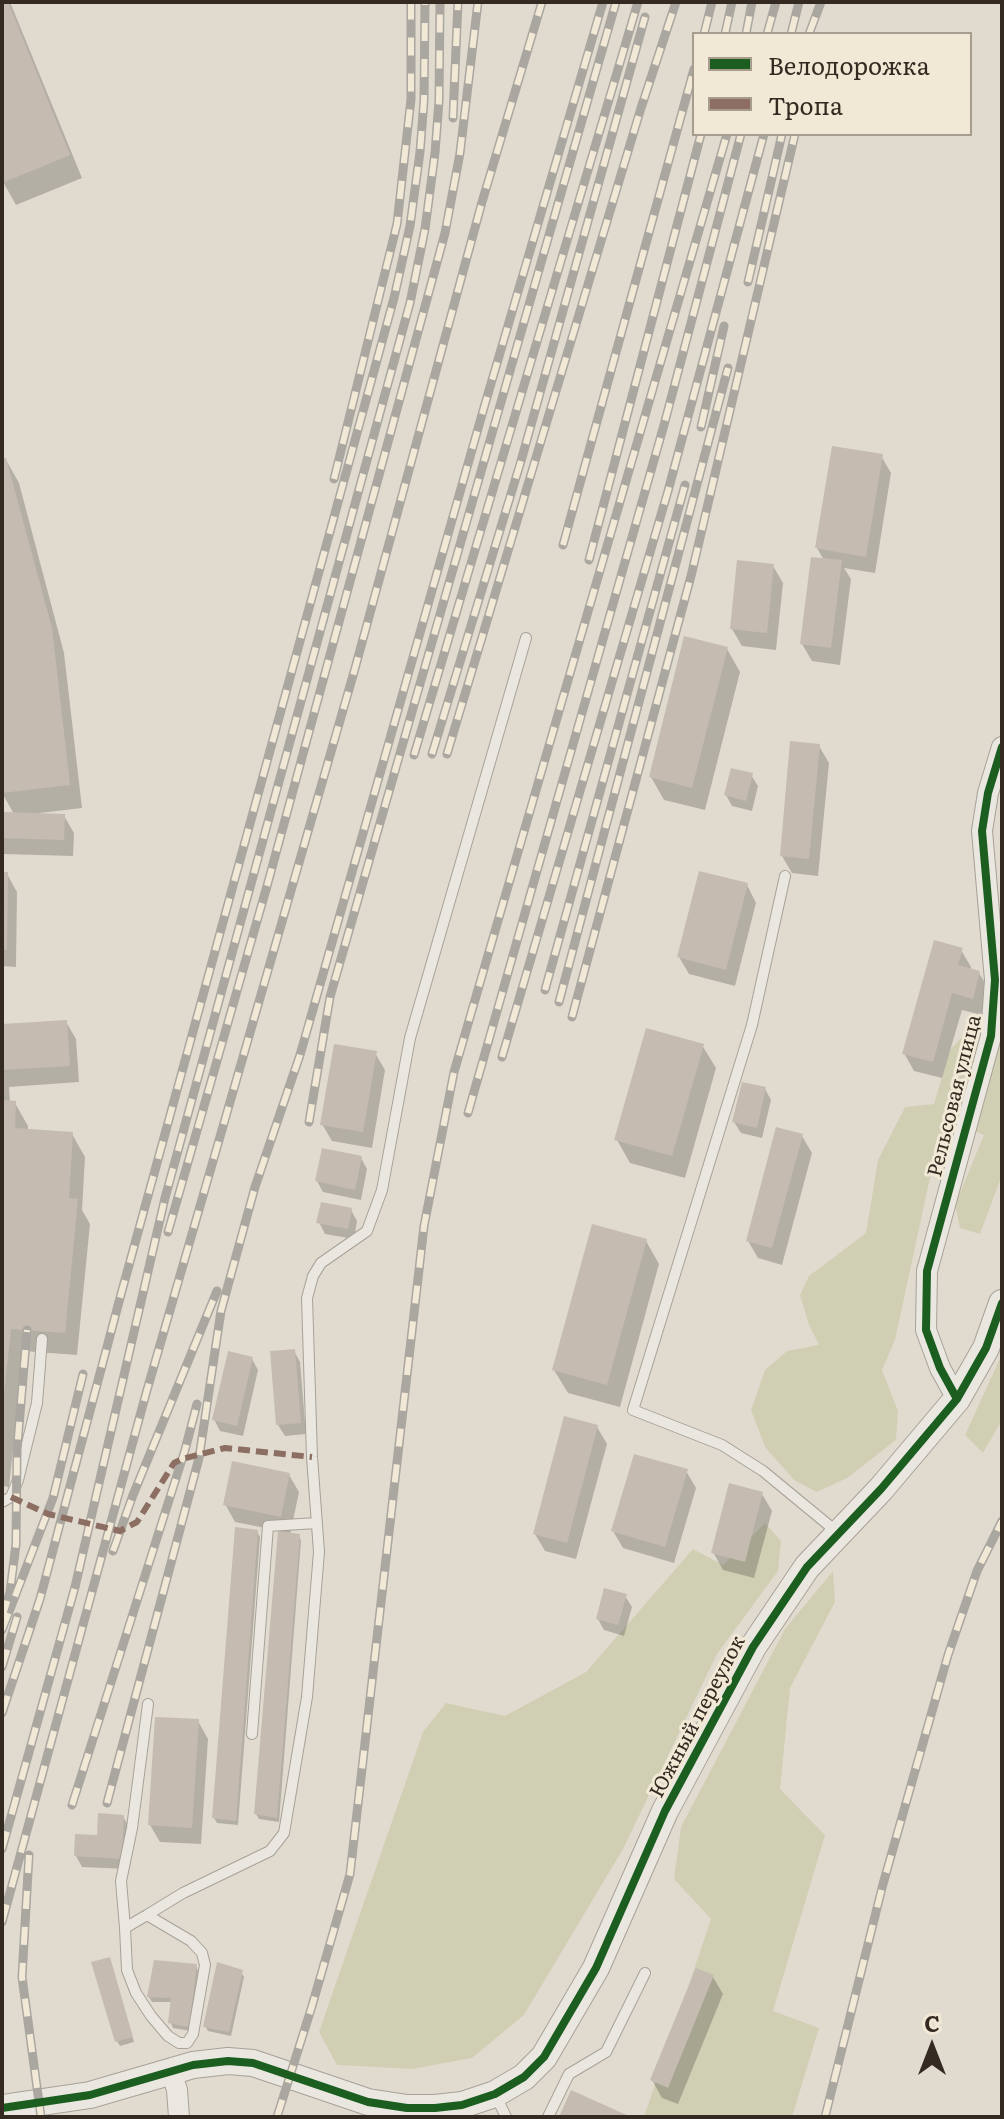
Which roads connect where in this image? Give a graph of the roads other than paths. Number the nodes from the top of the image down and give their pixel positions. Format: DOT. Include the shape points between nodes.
graph roads {
  1 [pos="526,638"];
  2 [pos="1002,747"];
  3 [pos="785,876"];
  4 [pos="995,894"];
  5 [pos="1002,1303"];
  6 [pos="42,1339"];
  7 [pos="957,1399"];
  8 [pos="2,1502"];
  9 [pos="317,1523"];
  10 [pos="838,1533"];
  11 [pos="148,1704"];
  12 [pos="252,1734"];
  13 [pos="147,1915"];
  14 [pos="125,1928"];
  15 [pos="645,1973"];
  16 [pos="184,2060"];
  17 [pos="501,2106"];
  18 [pos="2,2108"];
  19 [pos="382,2110"];
  20 [pos="179,2117"];
  21 [pos="548,2117"];
  1 -- 9 [label="lane" via="410,1038 382,1190 367,1231 321,1263 307,1298"];
  2 -- 4 [label="street, Рельсовая улица" via="982,831"];
  3 -- 10 [label="lane" via="752,1025 633,1410 722,1445 763,1471"];
  4 -- 7 [label="street, Рельсовая улица" via="991,1036 927,1271 926,1330"];
  5 -- 7 [label="street, Южный переулок" via="986,1348"];
  6 -- 8 [label="lane" via="37,1403 18,1480 11,1497"];
  7 -- 10 [label="street, Южный переулок"];
  9 -- 12 [label="lane" via="268,1526"];
  9 -- 13 [label="lane" via="307,1697 284,1833 270,1851"];
  10 -- 17 [label="street, Южный переулок" via="807,1567 753,1647 665,1811 596,1968 544,2057"];
  11 -- 14 [label="lane" via="121,1881"];
  13 -- 14 [label="lane"];
  13 -- 16 [label="lane" via="202,1953 205,1965"];
  14 -- 16 [label="lane" via="127,1970 136,1993 179,2043"];
  15 -- 21 [label="lane" via="606,2052 569,2074"];
  16 -- 18 [label="street, Южный переулок" via="90,2095"];
  16 -- 19 [label="street, Южный переулок" via="253,2063"];
  16 -- 20 [label="street" via="177,2090"];
  17 -- 19 [label="street, Южный переулок"];
}
